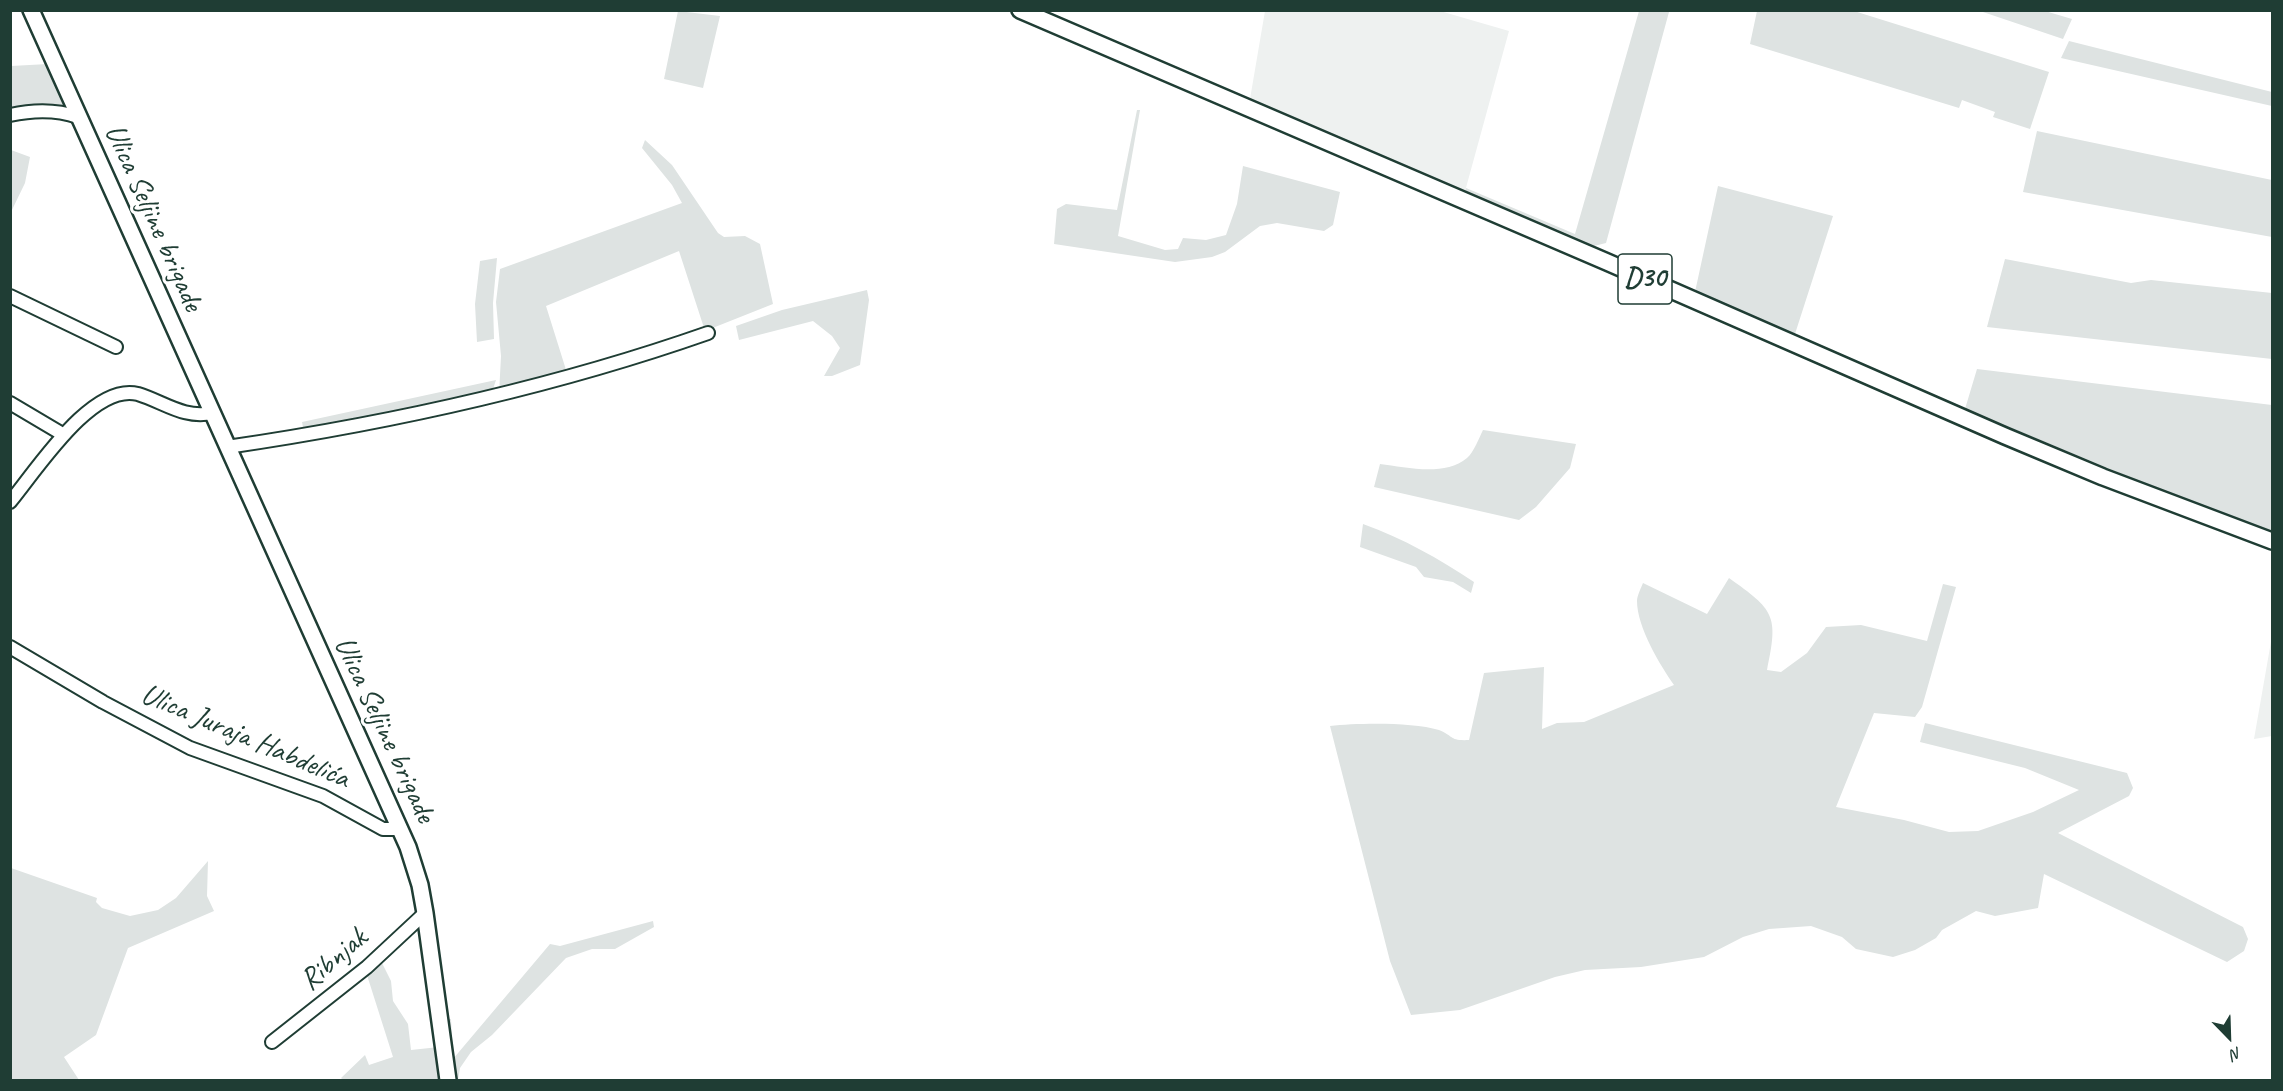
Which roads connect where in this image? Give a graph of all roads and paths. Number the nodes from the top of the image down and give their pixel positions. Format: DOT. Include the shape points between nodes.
graph roads {
  1 [pos="30,10"];
  2 [pos="1020,10"];
  3 [pos="10,115"];
  4 [pos="78,117"];
  5 [pos="10,296"];
  6 [pos="708,333"];
  7 [pos="116,347"];
  8 [pos="10,403"];
  9 [pos="212,413"];
  10 [pos="64,435"];
  11 [pos="227,447"];
  12 [pos="10,502"];
  13 [pos="2272,541"];
  14 [pos="10,647"];
  15 [pos="400,829"];
  16 [pos="425,913"];
  17 [pos="272,1042"];
  18 [pos="448,1080"];
  1 -- 4 [label="main road, Ulica Seljine brigade"];
  2 -- 13 [label="main road, D30" via="2005,436"];
  3 -- 4 [label="street" via="66,112"];
  4 -- 9 [label="main road, Ulica Seljine brigade"];
  5 -- 7 [label="street"];
  6 -- 11 [label="street" via="493,398"];
  8 -- 10 [label="street"];
  9 -- 10 [label="street" via="189,414 131,392 106,399"];
  9 -- 11 [label="main road, Ulica Seljine brigade"];
  10 -- 12 [label="street"];
  11 -- 15 [label="main road, Ulica Seljine brigade"];
  14 -- 15 [label="street, Ulica Juraja Habdelića" via="189,748 323,796 383,829"];
  15 -- 16 [label="main road, Ulica Seljine brigade" via="416,869"];
  16 -- 17 [label="street, Ribnjak" via="368,967"];
  16 -- 18 [label="main road, Ulica Seljine brigade"];
}
